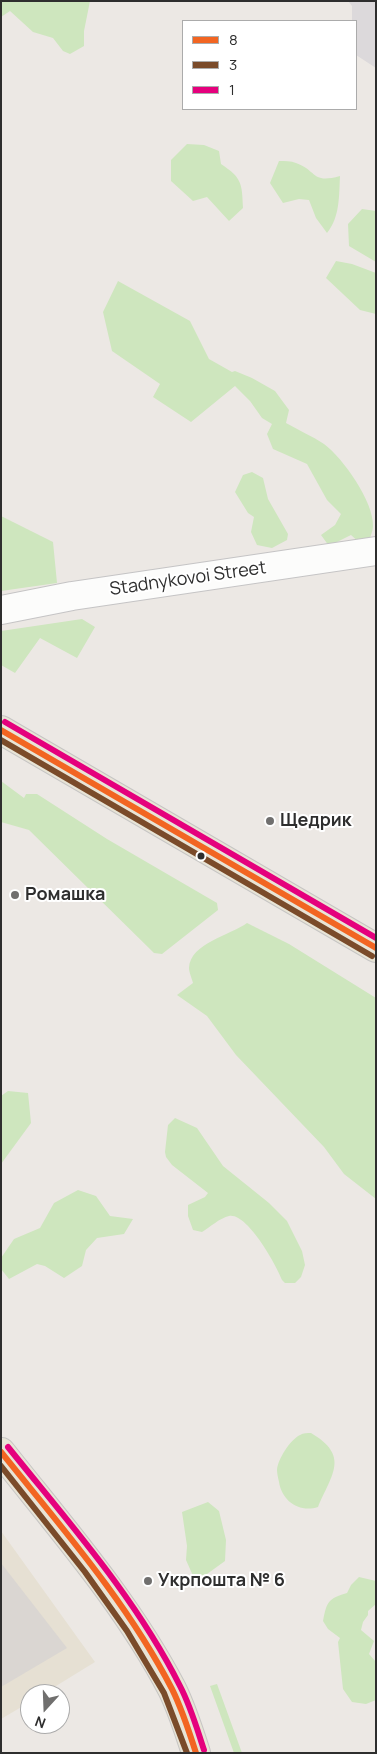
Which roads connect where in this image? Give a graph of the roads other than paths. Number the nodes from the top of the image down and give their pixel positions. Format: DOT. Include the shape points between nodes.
graph roads {
  1 [pos="376,551"];
  2 [pos="1,610"];
  3 [pos="7,735"];
  4 [pos="376,948"];
  5 [pos="1,1452"];
  6 [pos="196,1753"];
  1 -- 2 [label="street, Stadnykovoi Street" via="79,595"];
  3 -- 4 [label="main road"];
  5 -- 6 [label="main road" via="142,1636 172,1690"];
}
